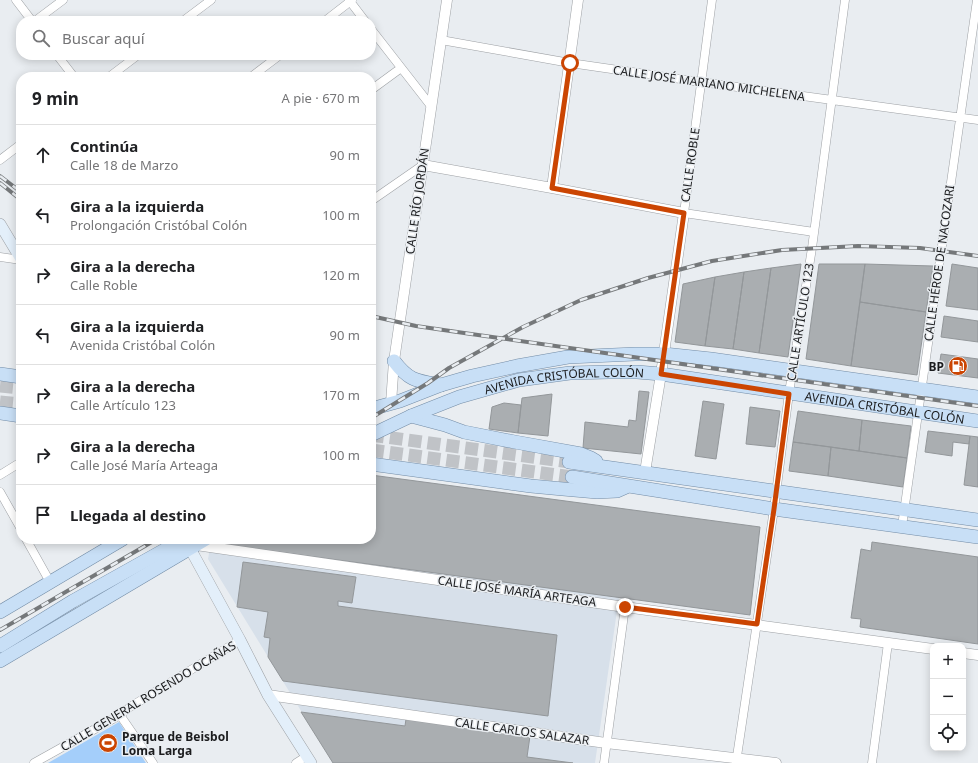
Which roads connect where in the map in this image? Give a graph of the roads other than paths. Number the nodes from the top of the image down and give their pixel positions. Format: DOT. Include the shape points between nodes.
graph roads {
  1 [pos="16,0"];
  2 [pos="63,0"];
  3 [pos="211,0"];
  4 [pos="447,0"];
  5 [pos="578,0"];
  6 [pos="712,0"];
  7 [pos="845,0"];
  8 [pos="976,0"];
  9 [pos="350,1"];
  10 [pos="28,16"];
  11 [pos="42,16"];
  12 [pos="190,16"];
  13 [pos="330,16"];
  14 [pos="361,16"];
  15 [pos="376,36"];
  16 [pos="441,40"];
  17 [pos="61,60"];
  18 [pos="132,60"];
  19 [pos="273,60"];
  20 [pos="570,63"];
  21 [pos="401,68"];
  22 [pos="70,72"];
  23 [pos="116,72"];
  24 [pos="258,72"];
  25 [pos="701,82"];
  26 [pos="376,86"];
  27 [pos="832,100"];
  28 [pos="431,106"];
  29 [pos="960,117"];
  30 [pos="978,120"];
  31 [pos="16,148"];
  32 [pos="0,160"];
  33 [pos="423,165"];
  34 [pos="552,188"];
  35 [pos="376,198"];
  36 [pos="684,213"];
  37 [pos="0,224"];
  38 [pos="814,232"];
  39 [pos="16,251"];
  40 [pos="0,257"];
  41 [pos="16,259"];
  42 [pos="664,354"];
  43 [pos="394,361"];
  44 [pos="517,366"];
  45 [pos="793,371"];
  46 [pos="0,374"];
  47 [pos="661,374"];
  48 [pos="16,376"];
  49 [pos="519,380"];
  50 [pos="441,385"];
  51 [pos="922,389"];
  52 [pos="789,394"];
  53 [pos="978,397"];
  54 [pos="391,403"];
  55 [pos="376,408"];
  56 [pos="919,412"];
  57 [pos="0,413"];
  58 [pos="16,415"];
  59 [pos="411,416"];
  60 [pos="978,421"];
  61 [pos="376,433"];
  62 [pos="569,462"];
  63 [pos="16,465"];
  64 [pos="376,465"];
  65 [pos="604,466"];
  66 [pos="645,472"];
  67 [pos="0,475"];
  68 [pos="572,476"];
  69 [pos="632,485"];
  70 [pos="776,491"];
  71 [pos="0,492"];
  72 [pos="774,509"];
  73 [pos="905,509"];
  74 [pos="978,520"];
  75 [pos="16,521"];
  76 [pos="902,526"];
  77 [pos="978,537"];
  78 [pos="29,544"];
  79 [pos="115,544"];
  80 [pos="188,544"];
  81 [pos="189,544"];
  82 [pos="193,544"];
  83 [pos="205,544"];
  84 [pos="50,582"];
  85 [pos="625,607"];
  86 [pos="0,612"];
  87 [pos="757,624"];
  88 [pos="240,640"];
  89 [pos="888,643"];
  90 [pos="0,646"];
  91 [pos="930,649"];
  92 [pos="966,654"];
  93 [pos="978,656"];
  94 [pos="0,661"];
  95 [pos="268,695"];
  96 [pos="120,715"];
  97 [pos="606,743"];
  98 [pos="309,760"];
  99 [pos="736,761"];
  100 [pos="34,763"];
  101 [pos="153,763"];
  102 [pos="296,763"];
  103 [pos="604,763"];
  104 [pos="776,763"];
  105 [pos="872,763"];
  1 -- 10 [label="street"];
  2 -- 11 [label="street"];
  3 -- 12 [label="street"];
  4 -- 16 [label="street, CALLE RÍO JORDÁN"];
  5 -- 20 [label="street"];
  6 -- 25 [label="street, CALLE ROBLE"];
  7 -- 27 [label="street, CALLE ARTÍCULO 123"];
  8 -- 29 [label="street, CALLE HÉROE DE NACOZARI"];
  9 -- 13 [label="street"];
  9 -- 14 [label="street"];
  15 -- 21 [label="street"];
  16 -- 20 [label="street, CALLE JOSÉ MARIANO MICHELENA"];
  16 -- 28 [label="street, CALLE RÍO JORDÁN"];
  17 -- 22 [label="street"];
  18 -- 23 [label="street"];
  19 -- 24 [label="street"];
  20 -- 25 [label="street, CALLE JOSÉ MARIANO MICHELENA"];
  20 -- 34 [label="street"];
  21 -- 26 [label="street"];
  21 -- 28 [label="street"];
  25 -- 27 [label="street, CALLE JOSÉ MARIANO MICHELENA"];
  25 -- 36 [label="street, CALLE ROBLE"];
  27 -- 29 [label="street, CALLE JOSÉ MARIANO MICHELENA"];
  27 -- 38 [label="street, CALLE ARTÍCULO 123"];
  28 -- 33 [label="street, CALLE RÍO JORDÁN"];
  29 -- 30 [label="street, CALLE JOSÉ MARIANO MICHELENA"];
  29 -- 51 [label="street, CALLE HÉROE DE NACOZARI"];
  31 -- 32 [label="street"];
  33 -- 34 [label="street"];
  33 -- 35 [label="street"];
  33 -- 43 [label="street, CALLE RÍO JORDÁN"];
  34 -- 36 [label="street"];
  36 -- 38 [label="street"];
  36 -- 42 [label="street, CALLE ROBLE"];
  37 -- 39 [label="main road"];
  38 -- 45 [label="street, CALLE ARTÍCULO 123"];
  40 -- 41 [label="street"];
  42 -- 44 [label="main road, AVENIDA CRISTÓBAL COLÓN" via="568,357"];
  42 -- 45 [label="main road, AVENIDA CRISTÓBAL COLÓN"];
  42 -- 47 [label="street, CALLE ROBLE"];
  43 -- 50 [label="main road" via="407,376 418,381"];
  43 -- 54 [label="street, CALLE RÍO JORDÁN"];
  44 -- 49 [label="main road"];
  44 -- 50 [label="main road, AVENIDA CRISTÓBAL COLÓN"];
  45 -- 51 [label="main road, AVENIDA CRISTÓBAL COLÓN"];
  45 -- 52 [label="street, CALLE ARTÍCULO 123"];
  46 -- 48 [label="main road"];
  47 -- 49 [label="main road, AVENIDA CRISTÓBAL COLÓN" via="570,373"];
  47 -- 52 [label="main road, AVENIDA CRISTÓBAL COLÓN"];
  47 -- 66 [label="street, CALLE ROBLE"];
  49 -- 59 [label="main road, AVENIDA CRISTÓBAL COLÓN" via="459,397"];
  50 -- 54 [label="main road, AVENIDA CRISTÓBAL COLÓN"];
  51 -- 53 [label="main road, AVENIDA CRISTÓBAL COLÓN"];
  51 -- 56 [label="street, CALLE HÉROE DE NACOZARI"];
  52 -- 56 [label="main road, AVENIDA CRISTÓBAL COLÓN"];
  52 -- 70 [label="street, CALLE ARTÍCULO 123"];
  54 -- 55 [label="main road, AVENIDA CRISTÓBAL COLÓN"];
  56 -- 60 [label="main road, AVENIDA CRISTÓBAL COLÓN"];
  56 -- 73 [label="street, CALLE HÉROE DE NACOZARI"];
  57 -- 58 [label="main road"];
  59 -- 61 [label="main road, AVENIDA CRISTÓBAL COLÓN"];
  59 -- 65 [label="main road" via="464,432 581,454"];
  62 -- 65 [label="main road"];
  63 -- 67 [label="street"];
  64 -- 69 [label="main road" via="531,486 596,492 617,491"];
  65 -- 66 [label="main road"];
  66 -- 70 [label="main road"];
  68 -- 69 [label="main road"];
  69 -- 72 [label="main road"];
  70 -- 72 [label="street, CALLE ARTÍCULO 123"];
  70 -- 73 [label="main road"];
  71 -- 75 [label="street"];
  72 -- 76 [label="main road"];
  72 -- 87 [label="street, CALLE ARTÍCULO 123"];
  73 -- 74 [label="main road"];
  73 -- 76 [label="street, CALLE HÉROE DE NACOZARI"];
  76 -- 77 [label="main road"];
  78 -- 84 [label="street"];
  79 -- 84 [label="main road"];
  80 -- 90 [label="main road" via="73,601"];
  81 -- 94 [label="main road"];
  82 -- 88 [label="main road"];
  83 -- 85 [label="street, CALLE JOSÉ MARÍA ARTEAGA"];
  84 -- 86 [label="main road"];
  85 -- 87 [label="street, CALLE JOSÉ MARÍA ARTEAGA"];
  85 -- 97 [label="street"];
  87 -- 89 [label="street, CALLE JOSÉ MARÍA ARTEAGA"];
  87 -- 99 [label="street, CALLE ARTÍCULO 123"];
  88 -- 95 [label="main road"];
  88 -- 96 [label="street, CALLE GENERAL ROSENDO OCAÑAS"];
  89 -- 91 [label="street, CALLE JOSÉ MARÍA ARTEAGA"];
  89 -- 105 [label="street"];
  92 -- 93 [label="street"];
  95 -- 97 [label="street, CALLE CARLOS SALAZAR"];
  95 -- 98 [label="main road"];
  96 -- 100 [label="street, CALLE GENERAL ROSENDO OCAÑAS"];
  96 -- 101 [label="street"];
  97 -- 99 [label="street, CALLE CARLOS SALAZAR"];
  97 -- 103 [label="street"];
  98 -- 102 [label="street"];
  99 -- 104 [label="street, CALLE CARLOS SALAZAR"];
}
